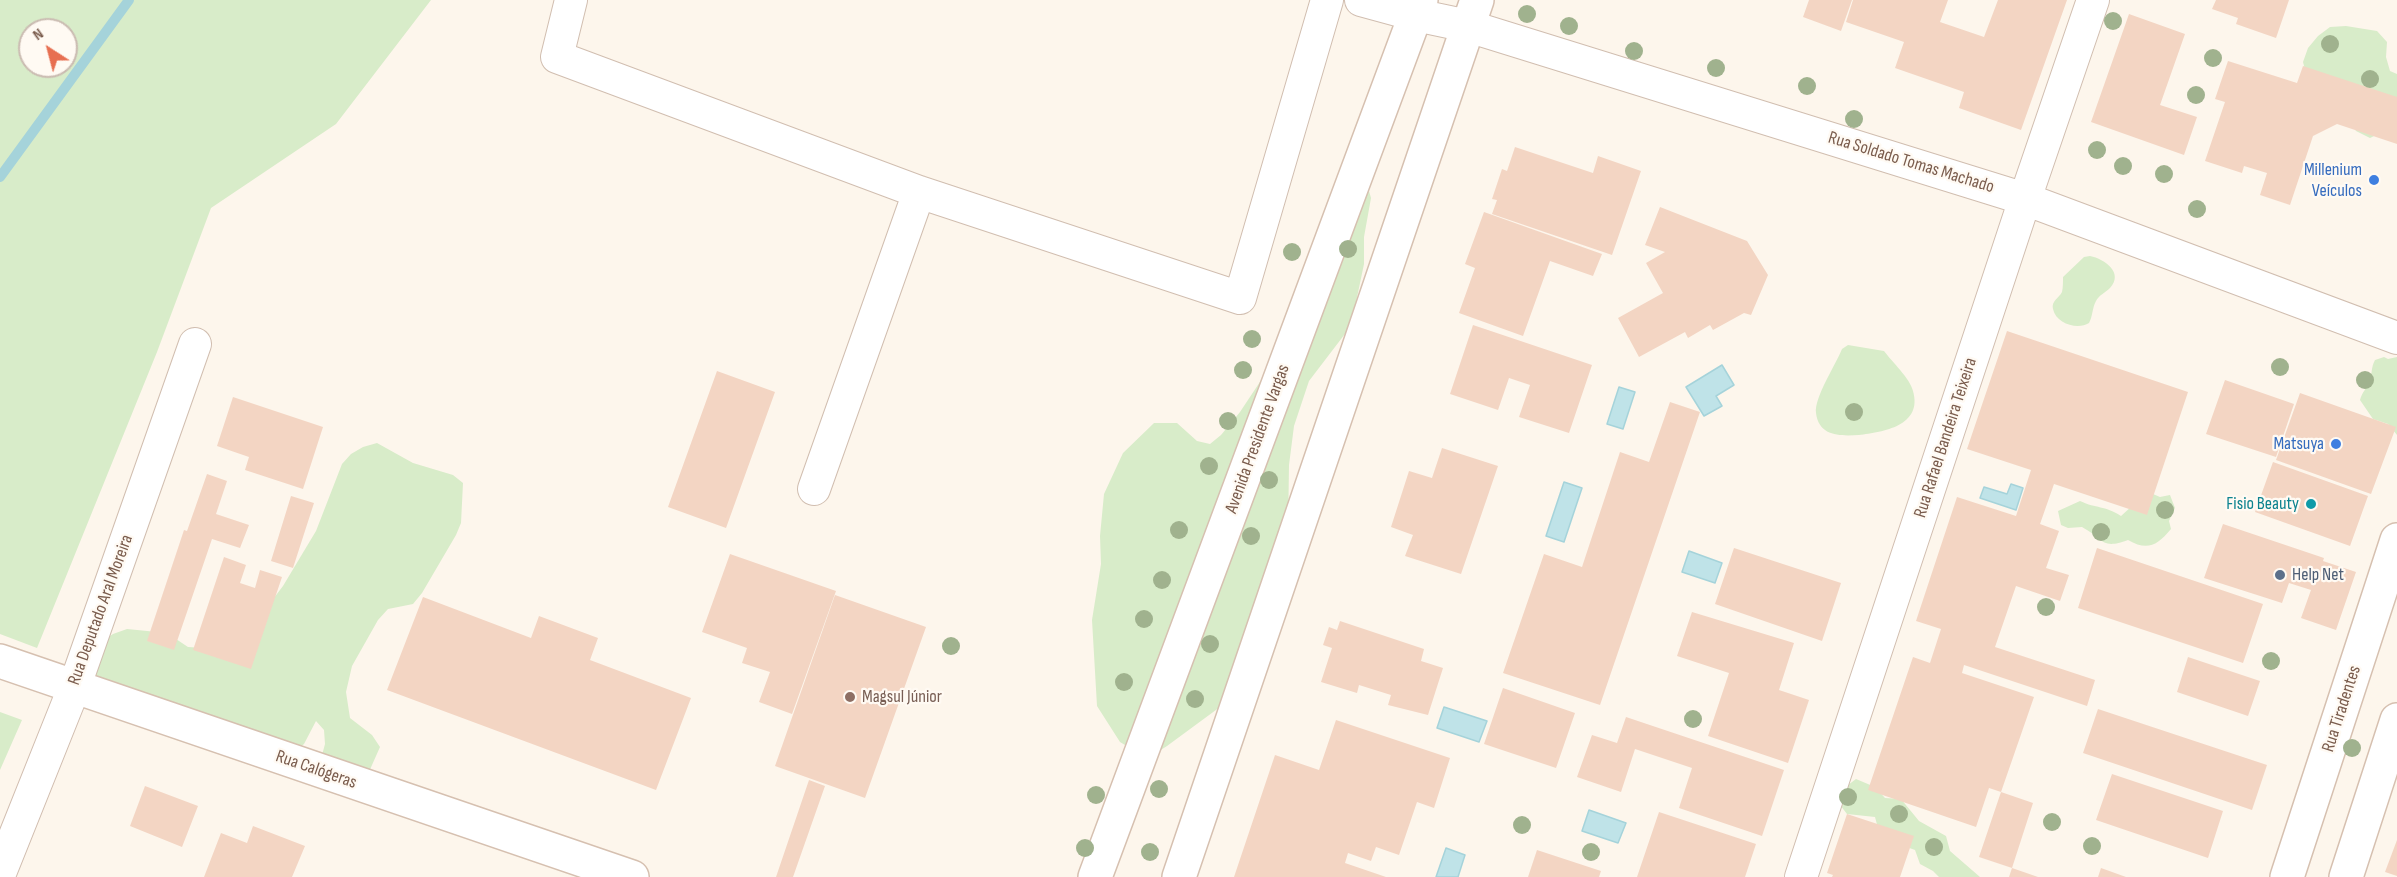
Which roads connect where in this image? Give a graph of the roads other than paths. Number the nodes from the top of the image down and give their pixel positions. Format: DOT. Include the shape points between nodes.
graph roads {
  1 [pos="571,0"];
  2 [pos="1328,0"];
  3 [pos="1361,0"];
  4 [pos="2093,0"];
  5 [pos="1419,8"];
  6 [pos="1473,13"];
  7 [pos="919,192"];
  8 [pos="2025,199"];
  9 [pos="2397,339"];
  10 [pos="195,344"];
  11 [pos="813,489"];
  12 [pos="2397,540"];
  13 [pos="0,661"];
  14 [pos="74,688"];
  15 [pos="2397,720"];
  16 [pos="0,873"];
  17 [pos="632,877"];
  18 [pos="1095,877"];
  19 [pos="1179,877"];
  20 [pos="1801,877"];
  21 [pos="2287,877"];
  22 [pos="2346,877"];
  1 -- 7 [label="street" via="557,57"];
  2 -- 7 [label="street" via="1240,298"];
  3 -- 5 [label="street, Rua Soldado Tomas Machado"];
  4 -- 8 [label="street, Rua Rafael Bandeira Teixeira"];
  5 -- 6 [label="street, Rua Soldado Tomas Machado"];
  5 -- 18 [label="main road, Avenida Presidente Vargas"];
  6 -- 8 [label="street, Rua Soldado Tomas Machado"];
  6 -- 19 [label="main road"];
  7 -- 11 [label="street"];
  8 -- 9 [label="street, Rua Soldado Tomas Machado"];
  8 -- 20 [label="street, Rua Rafael Bandeira Teixeira"];
  10 -- 14 [label="street, Rua Deputado Aral Moreira"];
  12 -- 21 [label="main road, Rua Tiradentes"];
  13 -- 14 [label="main road, Rua Calógeras"];
  14 -- 16 [label="street, Rua Deputado Aral Moreira"];
  14 -- 17 [label="main road, Rua Calógeras"];
  15 -- 22 [label="main road"];
}
